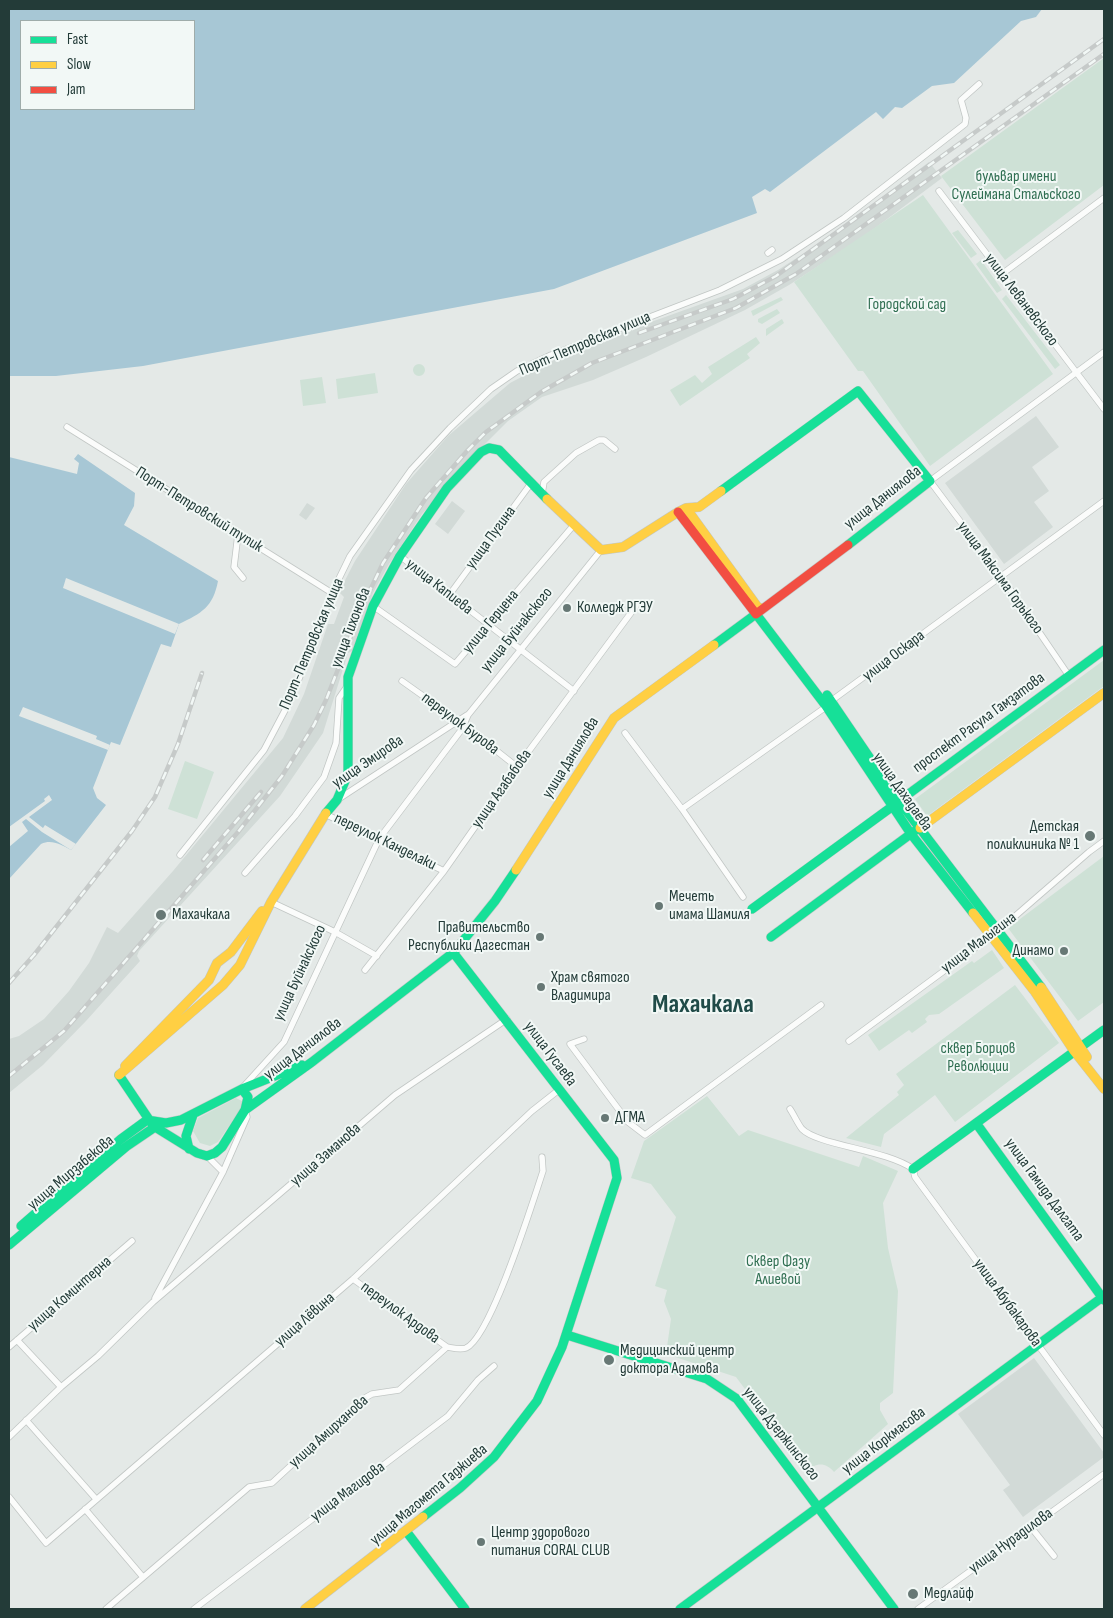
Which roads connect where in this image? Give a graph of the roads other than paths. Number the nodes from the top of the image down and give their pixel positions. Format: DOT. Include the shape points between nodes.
graph roads {
  1 [pos="979,84"];
  2 [pos="939,191"];
  3 [pos="1104,198"];
  4 [pos="772,253"];
  5 [pos="778,261"];
  6 [pos="1002,274"];
  7 [pos="1104,352"];
  8 [pos="1077,372"];
  9 [pos="1104,409"];
  10 [pos="66,427"];
  11 [pos="615,449"];
  12 [pos="930,480"];
  13 [pos="532,482"];
  14 [pos="542,494"];
  15 [pos="1104,501"];
  16 [pos="682,510"];
  17 [pos="574,526"];
  18 [pos="238,534"];
  19 [pos="602,550"];
  20 [pos="400,556"];
  21 [pos="1001,576"];
  22 [pos="243,578"];
  23 [pos="332,593"];
  24 [pos="450,594"];
  25 [pos="373,606"];
  26 [pos="636,606"];
  27 [pos="758,611"];
  28 [pos="488,625"];
  29 [pos="520,650"];
  30 [pos="1104,650"];
  31 [pos="1069,676"];
  32 [pos="402,681"];
  33 [pos="348,686"];
  34 [pos="574,691"];
  35 [pos="1104,693"];
  36 [pos="832,701"];
  37 [pos="468,715"];
  38 [pos="457,721"];
  39 [pos="464,725"];
  40 [pos="625,733"];
  41 [pos="517,767"];
  42 [pos="337,800"];
  43 [pos="896,804"];
  44 [pos="682,809"];
  45 [pos="325,814"];
  46 [pos="920,828"];
  47 [pos="911,834"];
  48 [pos="379,839"];
  49 [pos="1104,841"];
  50 [pos="180,855"];
  51 [pos="444,871"];
  52 [pos="245,873"];
  53 [pos="743,897"];
  54 [pos="271,902"];
  55 [pos="752,909"];
  56 [pos="335,932"];
  57 [pos="995,934"];
  58 [pos="771,937"];
  59 [pos="454,951"];
  60 [pos="231,952"];
  61 [pos="377,956"];
  62 [pos="240,960"];
  63 [pos="365,970"];
  64 [pos="209,980"];
  65 [pos="219,987"];
  66 [pos="821,1005"];
  67 [pos="507,1019"];
  68 [pos="1104,1030"];
  69 [pos="584,1039"];
  70 [pos="849,1040"];
  71 [pos="1077,1049"];
  72 [pos="118,1076"];
  73 [pos="1104,1079"];
  74 [pos="242,1089"];
  75 [pos="1104,1089"];
  76 [pos="559,1090"];
  77 [pos="790,1109"];
  78 [pos="246,1110"];
  79 [pos="193,1115"];
  80 [pos="147,1120"];
  81 [pos="976,1123"];
  82 [pos="155,1127"];
  83 [pos="189,1149"];
  84 [pos="207,1156"];
  85 [pos="542,1157"];
  86 [pos="616,1160"];
  87 [pos="913,1169"];
  88 [pos="223,1172"];
  89 [pos="617,1178"];
  90 [pos="9,1236"];
  91 [pos="132,1241"];
  92 [pos="9,1245"];
  93 [pos="353,1279"];
  94 [pos="1104,1298"];
  95 [pos="153,1302"];
  96 [pos="568,1335"];
  97 [pos="17,1340"];
  98 [pos="1038,1346"];
  99 [pos="9,1347"];
  100 [pos="447,1347"];
  101 [pos="494,1366"];
  102 [pos="61,1387"];
  103 [pos="26,1420"];
  104 [pos="1104,1435"];
  105 [pos="9,1437"];
  106 [pos="1104,1474"];
  107 [pos="9,1497"];
  108 [pos="96,1499"];
  109 [pos="85,1508"];
  110 [pos="820,1508"];
  111 [pos="1030,1526"];
  112 [pos="407,1532"];
  113 [pos="1054,1556"];
  114 [pos="142,1576"];
  115 [pos="106,1609"];
  116 [pos="194,1609"];
  117 [pos="305,1609"];
  118 [pos="313,1609"];
  119 [pos="464,1609"];
  120 [pos="680,1609"];
  121 [pos="894,1609"];
  122 [pos="918,1609"];
  1 -- 5 [label="street, Порт-Петровская улица" via="961,100 965,124 844,218"];
  2 -- 6 [label="street, улица Леваневского"];
  3 -- 6 [label="street"];
  4 -- 5 [label="street"];
  5 -- 23 [label="street, Порт-Петровская улица" via="720,290 551,356 518,371 492,389 411,470 350,556"];
  6 -- 8 [label="street, улица Леваневского"];
  7 -- 8 [label="street, улица Даниялова"];
  8 -- 9 [label="street, улица Леваневского"];
  8 -- 12 [label="street, улица Даниялова"];
  10 -- 18 [label="street, Порт-Петровский тупик"];
  11 -- 14 [label="street" via="599,440 576,453 544,482"];
  12 -- 16 [label="main road" via="858,391 699,507"];
  12 -- 21 [label="street, улица Максима Горького"];
  12 -- 27 [label="main road, улица Даниялова"];
  13 -- 14 [label="main road"];
  13 -- 20 [label="main road, улица Тихонова" via="503,454 494,449 481,452 447,488"];
  13 -- 24 [label="street, улица Пугина"];
  14 -- 17 [label="main road"];
  15 -- 21 [label="street, улица Оскара"];
  16 -- 19 [label="main road" via="623,547"];
  16 -- 27 [label="main road, улица Дахадаева"];
  17 -- 19 [label="main road"];
  17 -- 28 [label="street, улица Герцена"];
  18 -- 22 [label="street" via="234,567"];
  18 -- 23 [label="street, Порт-Петровский тупик"];
  19 -- 29 [label="street, улица Буйнакского"];
  20 -- 24 [label="street, улица Капиева"];
  20 -- 25 [label="main road, улица Тихонова"];
  21 -- 31 [label="street, улица Максима Горького"];
  21 -- 36 [label="street, улица Оскара"];
  23 -- 50 [label="street, Порт-Петровская улица" via="292,697 264,750"];
  24 -- 28 [label="street, улица Капиева"];
  25 -- 28 [label="street, улица Герцена" via="456,664"];
  25 -- 33 [label="main road, улица Тихонова" via="348,677"];
  26 -- 34 [label="street, улица Агабабова"];
  27 -- 36 [label="main road, улица Дахадаева"];
  27 -- 59 [label="main road, улица Даниялова" via="614,718 512,876"];
  28 -- 29 [label="street, улица Капиева"];
  29 -- 34 [label="street, улица Капиева"];
  29 -- 37 [label="street, улица Буйнакского"];
  30 -- 31 [label="main road, проспект Расула Гамзатова"];
  31 -- 43 [label="main road, проспект Расула Гамзатова"];
  32 -- 38 [label="street, переулок Бурова"];
  33 -- 42 [label="main road, улица Тихонова" via="348,774"];
  33 -- 52 [label="street" via="339,698 336,743 324,777"];
  34 -- 41 [label="street, улица Агабабова"];
  35 -- 46 [label="main road"];
  36 -- 43 [label="main road, улица Дахадаева"];
  36 -- 44 [label="street, улица Оскара"];
  37 -- 38 [label="street, улица Эмирова"];
  37 -- 39 [label="street, улица Буйнакского"];
  38 -- 39 [label="street, переулок Бурова"];
  38 -- 42 [label="street, улица Эмирова"];
  39 -- 41 [label="street, переулок Бурова"];
  39 -- 48 [label="street, улица Буйнакского"];
  40 -- 44 [label="street"];
  41 -- 51 [label="street, улица Агабабова"];
  42 -- 45 [label="main road, улица Эмирова"];
  43 -- 46 [label="main road, улица Дахадаева"];
  43 -- 47 [label="main road, улица Дахадаева"];
  43 -- 55 [label="main road, проспект Расула Гамзатова"];
  44 -- 53 [label="street"];
  45 -- 48 [label="street, переулок Канделаки"];
  45 -- 54 [label="main road, улица Эмирова"];
  46 -- 47 [label="main road"];
  46 -- 57 [label="main road, улица Дахадаева"];
  47 -- 57 [label="main road, улица Дахадаева"];
  47 -- 58 [label="main road"];
  48 -- 51 [label="street, переулок Канделаки"];
  48 -- 56 [label="street, улица Буйнакского"];
  49 -- 57 [label="street, улица Малыгина"];
  51 -- 61 [label="street, улица Агабабова"];
  54 -- 56 [label="street"];
  54 -- 60 [label="main road, улица Эмирова"];
  54 -- 62 [label="main road, улица Эмирова"];
  56 -- 61 [label="street"];
  56 -- 74 [label="street, улица Буйнакского" via="284,1042"];
  57 -- 70 [label="street, улица Малыгина"];
  57 -- 71 [label="main road, улица Дахадаева"];
  59 -- 67 [label="main road, улица Гусаева"];
  59 -- 74 [label="main road, улица Даниялова" via="310,1061"];
  59 -- 78 [label="main road, улица Даниялова"];
  60 -- 62 [label="main road"];
  60 -- 64 [label="main road, улица Эмирова" via="225,954 209,973"];
  61 -- 63 [label="street, улица Агабабова"];
  62 -- 65 [label="main road, улица Эмирова" via="240,965"];
  64 -- 65 [label="main road"];
  64 -- 72 [label="main road, улица Эмирова"];
  65 -- 72 [label="main road, улица Эмирова"];
  66 -- 69 [label="street" via="645,1134 628,1122 570,1044"];
  67 -- 76 [label="main road, улица Гусаева"];
  67 -- 95 [label="street, улица Заманова" via="395,1095"];
  68 -- 71 [label="main road"];
  71 -- 73 [label="main road, улица Дахадаева"];
  71 -- 75 [label="main road, улица Дахадаева"];
  71 -- 81 [label="main road"];
  72 -- 80 [label="main road"];
  74 -- 78 [label="main road" via="248,1097"];
  74 -- 79 [label="main road, улица Даниялова"];
  76 -- 86 [label="main road, улица Гусаева"];
  76 -- 89 [label="main road, улица Гусаева" via="614,1160"];
  76 -- 93 [label="street, улица Лёвина" via="498,1142"];
  77 -- 87 [label="street" via="803,1130 813,1137 868,1150"];
  78 -- 84 [label="main road, улица Даниялова" via="222,1147"];
  78 -- 88 [label="street, улица Заманова" via="247,1117"];
  79 -- 80 [label="main road, улица Даниялова" via="166,1124"];
  79 -- 83 [label="main road" via="186,1136"];
  80 -- 82 [label="main road"];
  80 -- 90 [label="main road, улица Мирзабекова"];
  81 -- 87 [label="main road"];
  81 -- 94 [label="main road, улица Гамида Далгата"];
  82 -- 83 [label="main road"];
  82 -- 92 [label="main road, улица Мирзабекова" via="127,1146"];
  83 -- 84 [label="main road"];
  84 -- 88 [label="street"];
  85 -- 100 [label="street" via="544,1171 508,1277 475,1340 466,1348"];
  86 -- 96 [label="main road, улица Магомета Гаджиева" via="620,1170 617,1187"];
  87 -- 98 [label="street, улица Абубакарова" via="915,1177"];
  88 -- 95 [label="street, улица Заманова"];
  89 -- 96 [label="main road, улица Магомета Гаджиева"];
  91 -- 97 [label="street, улица Коминтерна"];
  93 -- 100 [label="street, переулок Ардова"];
  93 -- 108 [label="street, улица Лёвина"];
  94 -- 98 [label="main road, улица Коркмасова"];
  95 -- 102 [label="street, улица Заманова"];
  96 -- 110 [label="main road, улица Дзержинского" via="707,1379 722,1387 737,1399"];
  96 -- 112 [label="main road, улица Магомета Гаджиева" via="537,1401 511,1437 480,1471"];
  97 -- 99 [label="street, улица Коминтерна"];
  97 -- 102 [label="street"];
  98 -- 104 [label="street, улица Абубакарова"];
  98 -- 110 [label="main road, улица Коркмасова"];
  100 -- 114 [label="street, улица Амирханова" via="399,1390 362,1399 272,1483 249,1487"];
  101 -- 116 [label="street, улица Магидова" via="448,1416"];
  102 -- 103 [label="street, улица Заманова"];
  103 -- 105 [label="street, улица Заманова"];
  103 -- 108 [label="street"];
  106 -- 111 [label="street, улица Нурадилова"];
  107 -- 109 [label="street, улица Лёвина" via="46,1543"];
  108 -- 109 [label="street, улица Лёвина"];
  109 -- 114 [label="street"];
  110 -- 120 [label="main road, улица Коркмасова"];
  110 -- 121 [label="main road, улица Дзержинского"];
  111 -- 113 [label="street"];
  111 -- 122 [label="street, улица Нурадилова"];
  112 -- 117 [label="main road, улица Магомета Гаджиева"];
  112 -- 118 [label="main road, улица Магомета Гаджиева"];
  112 -- 119 [label="main road"];
  114 -- 115 [label="street, улица Амирханова"];
}
